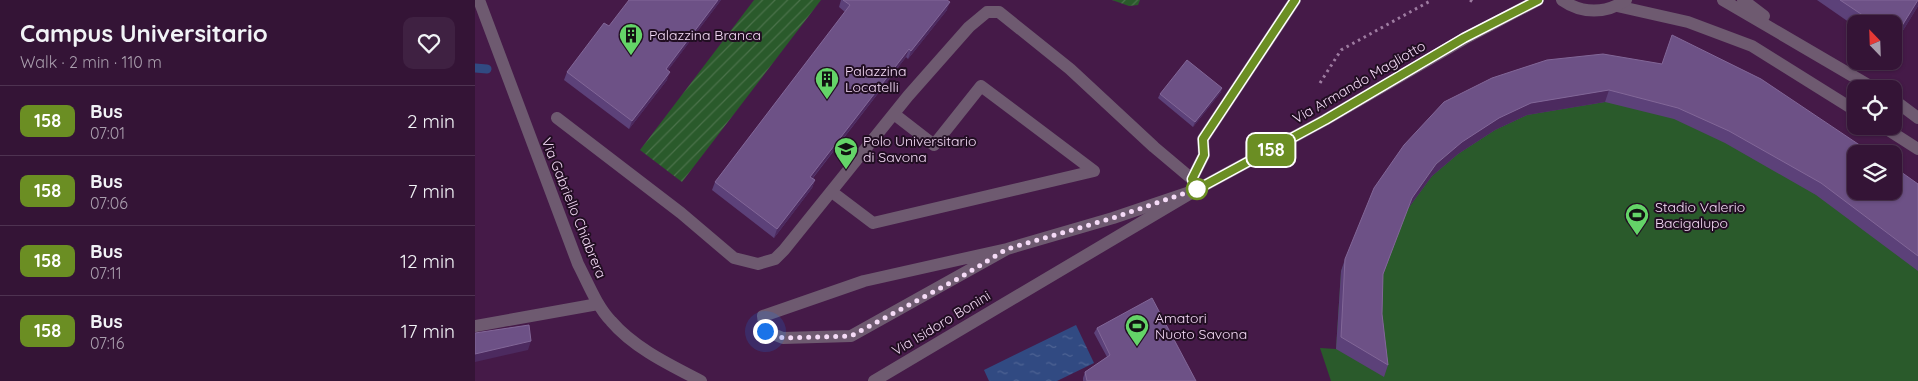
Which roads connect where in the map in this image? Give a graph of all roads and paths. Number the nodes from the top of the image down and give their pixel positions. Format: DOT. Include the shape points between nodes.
graph roads {
  1 [pos="479,0"];
  2 [pos="1295,0"];
  3 [pos="1432,0"];
  4 [pos="1538,0"];
  5 [pos="1562,0"];
  6 [pos="1723,0"];
  7 [pos="1743,0"];
  8 [pos="1621,3"];
  9 [pos="1810,52"];
  10 [pos="1859,80"];
  11 [pos="1320,83"];
  12 [pos="1847,105"];
  13 [pos="1902,106"];
  14 [pos="894,114"];
  15 [pos="557,118"];
  16 [pos="1918,118"];
  17 [pos="1896,135"];
  18 [pos="1918,149"];
  19 [pos="1194,185"];
  20 [pos="832,192"];
  21 [pos="1007,249"];
  22 [pos="1024,290"];
  23 [pos="598,304"];
  24 [pos="475,326"];
  25 [pos="701,381"];
  26 [pos="874,381"];
  1 -- 23 [label="street, Via Gabriello Chiabrera" via="579,264"];
  2 -- 19 [label="street" via="1203,139 1204,155"];
  3 -- 11 [label="path" via="1341,50"];
  4 -- 19 [label="street, Via Armando Magliotto" via="1464,38 1325,120"];
  5 -- 8 [label="street" via="1589,11"];
  6 -- 9 [label="street"];
  7 -- 9 [label="street"];
  8 -- 12 [label="street" via="1688,22 1752,46"];
  9 -- 10 [label="street"];
  13 -- 16 [label="street"];
  14 -- 19 [label="street" via="969,26 987,12 999,12 1070,69 1173,161"];
  14 -- 20 [label="street"];
  14 -- 20 [label="street" via="934,144 981,86 1094,171 873,223"];
  15 -- 20 [label="street" via="734,258 758,264 775,259"];
  17 -- 18 [label="street"];
  19 -- 21 [label="street" via="1113,218"];
  19 -- 22 [label="street, Via Armando Magliotto"];
  21 -- 21 [label="street" via="851,336 783,338 765,331 763,316 864,281"];
  22 -- 26 [label="street, Via Isidoro Bonini"];
  23 -- 24 [label="street"];
  23 -- 25 [label="street, Via Gabriello Chiabrera" via="611,322 640,346"];
}
